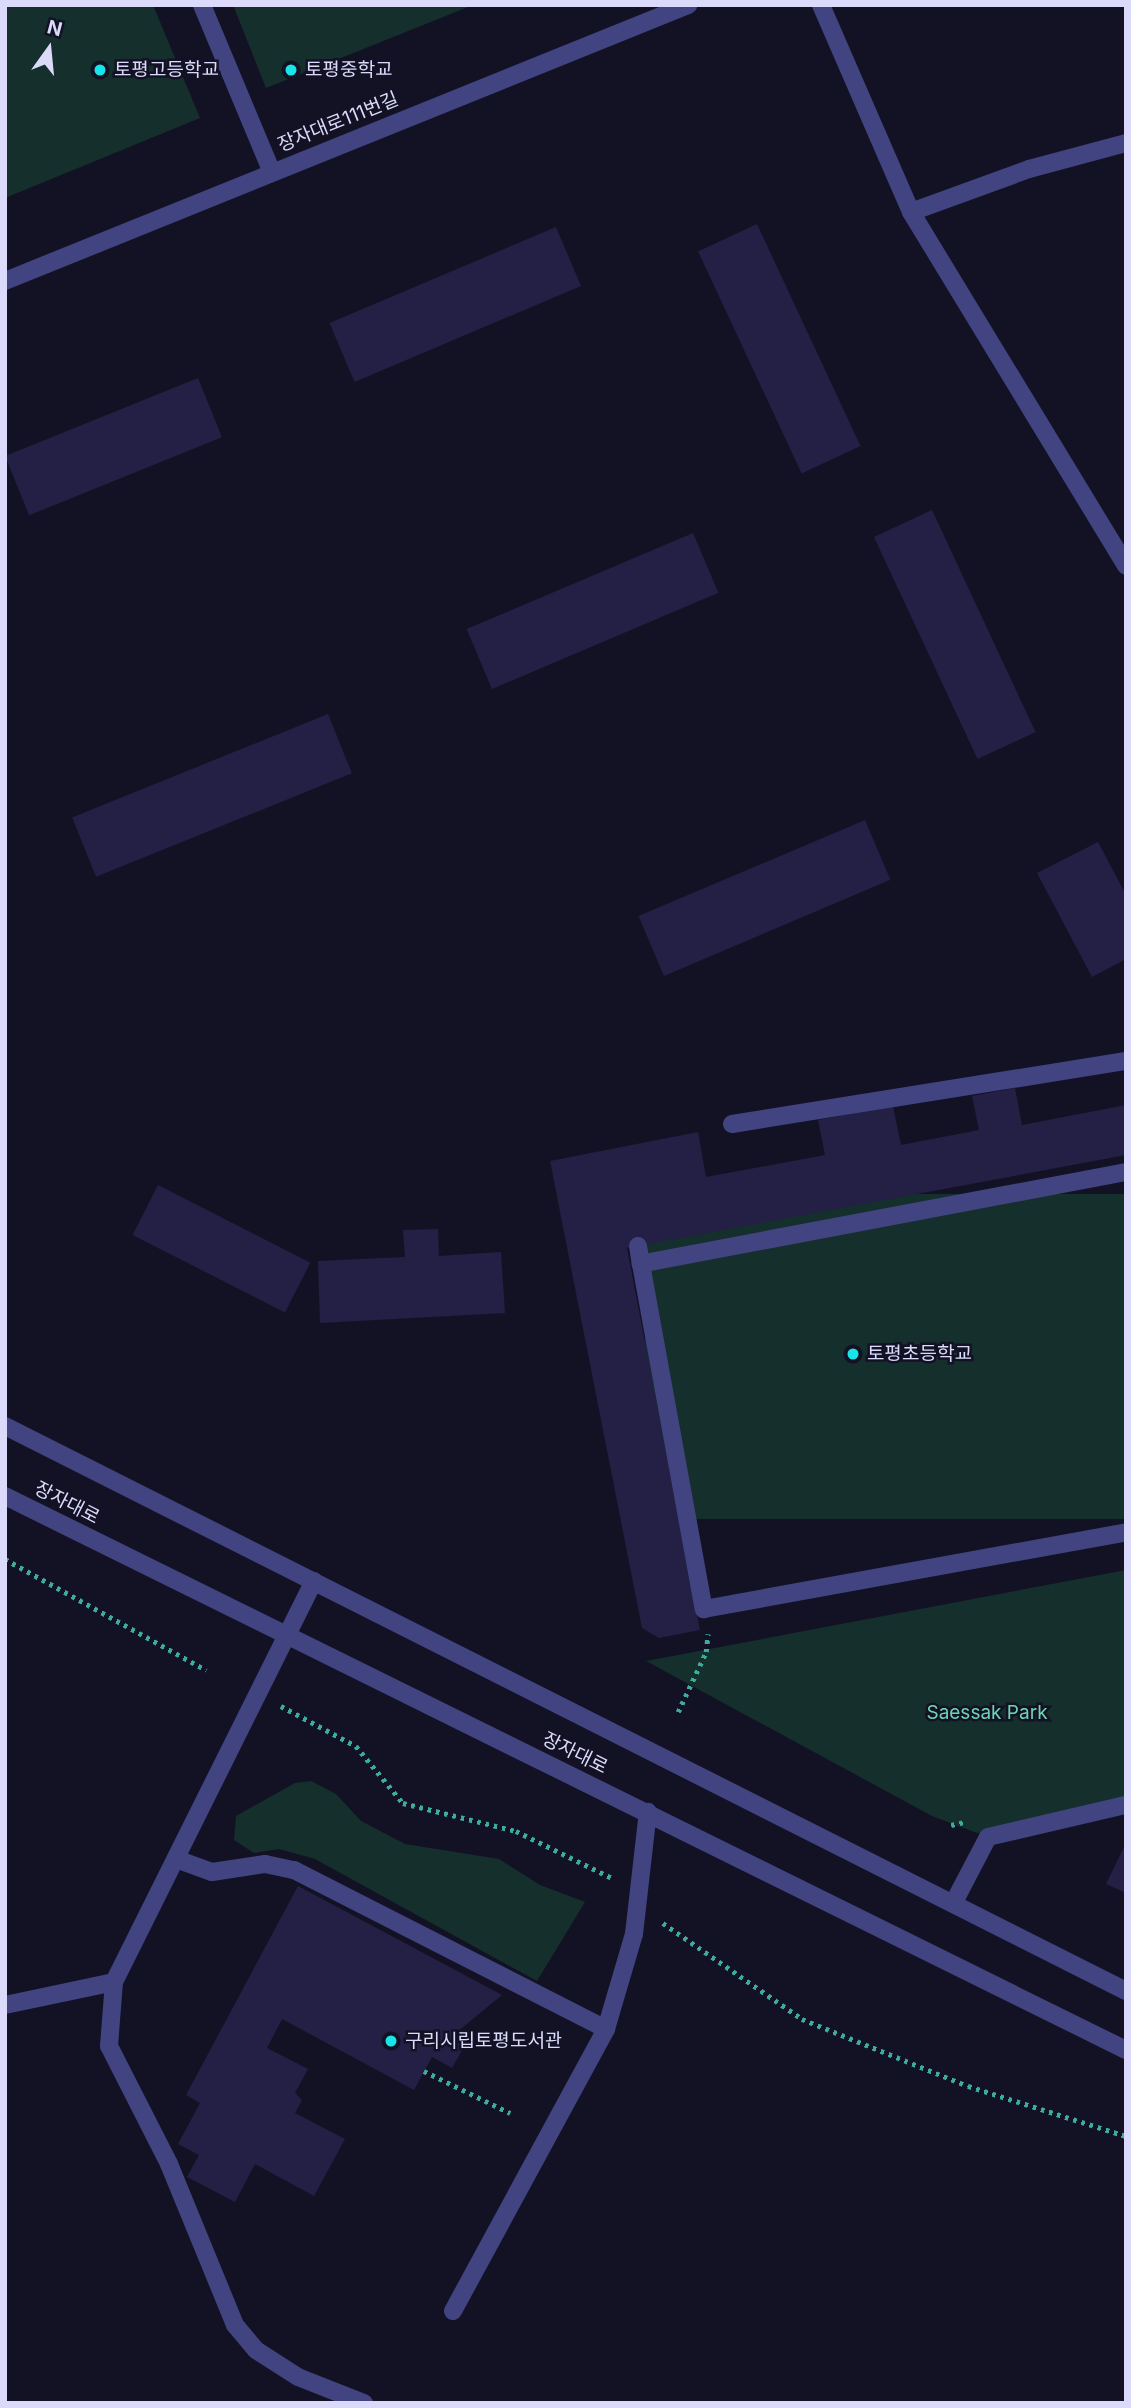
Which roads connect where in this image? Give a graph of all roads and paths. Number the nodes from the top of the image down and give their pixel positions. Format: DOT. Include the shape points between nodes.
graph roads {
  1 [pos="202,5"];
  2 [pos="688,5"];
  3 [pos="821,5"];
  4 [pos="1126,143"];
  5 [pos="272,172"];
  6 [pos="911,212"];
  7 [pos="5,281"];
  8 [pos="1126,566"];
  9 [pos="1126,1061"];
  10 [pos="732,1124"];
  11 [pos="1126,1172"];
  12 [pos="5,1426"];
  13 [pos="5,1496"];
  14 [pos="1126,1532"];
  15 [pos="5,1559"];
  16 [pos="314,1581"];
  17 [pos="704,1609"];
  18 [pos="285,1636"];
  19 [pos="206,1670"];
  20 [pos="271,1701"];
  21 [pos="678,1712"];
  22 [pos="1126,1805"];
  23 [pos="648,1812"];
  24 [pos="176,1859"];
  25 [pos="954,1902"];
  26 [pos="638,1904"];
  27 [pos="1064,1958"];
  28 [pos="1126,1979"];
  29 [pos="114,1982"];
  30 [pos="1126,1991"];
  31 [pos="5,2005"];
  32 [pos="609,2021"];
  33 [pos="1126,2050"];
  34 [pos="424,2071"];
  35 [pos="510,2113"];
  36 [pos="1126,2136"];
  37 [pos="453,2311"];
  38 [pos="364,2403"];
  1 -- 5 [label="street"];
  2 -- 5 [label="street, 장자대로111번길"];
  3 -- 6 [label="street"];
  4 -- 6 [label="street" via="1029,169"];
  5 -- 7 [label="street, 장자대로111번길"];
  6 -- 8 [label="street"];
  9 -- 10 [label="street"];
  11 -- 17 [label="street" via="639,1255"];
  12 -- 16 [label="street, 장자대로"];
  13 -- 18 [label="street, 장자대로"];
  14 -- 17 [label="street"];
  15 -- 19 [label="path"];
  16 -- 18 [label="street"];
  16 -- 25 [label="street, 장자대로"];
  17 -- 21 [label="path" via="708,1645"];
  18 -- 23 [label="street, 장자대로"];
  18 -- 24 [label="street"];
  20 -- 26 [label="path" via="356,1746 403,1803 516,1831 600,1869"];
  22 -- 25 [label="street" via="988,1837"];
  23 -- 26 [label="street"];
  23 -- 33 [label="street, 장자대로"];
  24 -- 29 [label="street"];
  24 -- 32 [label="street" via="212,1872 265,1864 294,1870"];
  25 -- 27 [label="street, 장자대로"];
  26 -- 32 [label="street" via="625,1974"];
  26 -- 36 [label="path" via="802,2019 968,2086"];
  27 -- 28 [label="street"];
  27 -- 30 [label="street, 장자대로"];
  29 -- 31 [label="street"];
  29 -- 38 [label="street" via="109,2046 169,2164 235,2325 256,2350 298,2376"];
  32 -- 37 [label="street"];
  34 -- 35 [label="path"];
}
